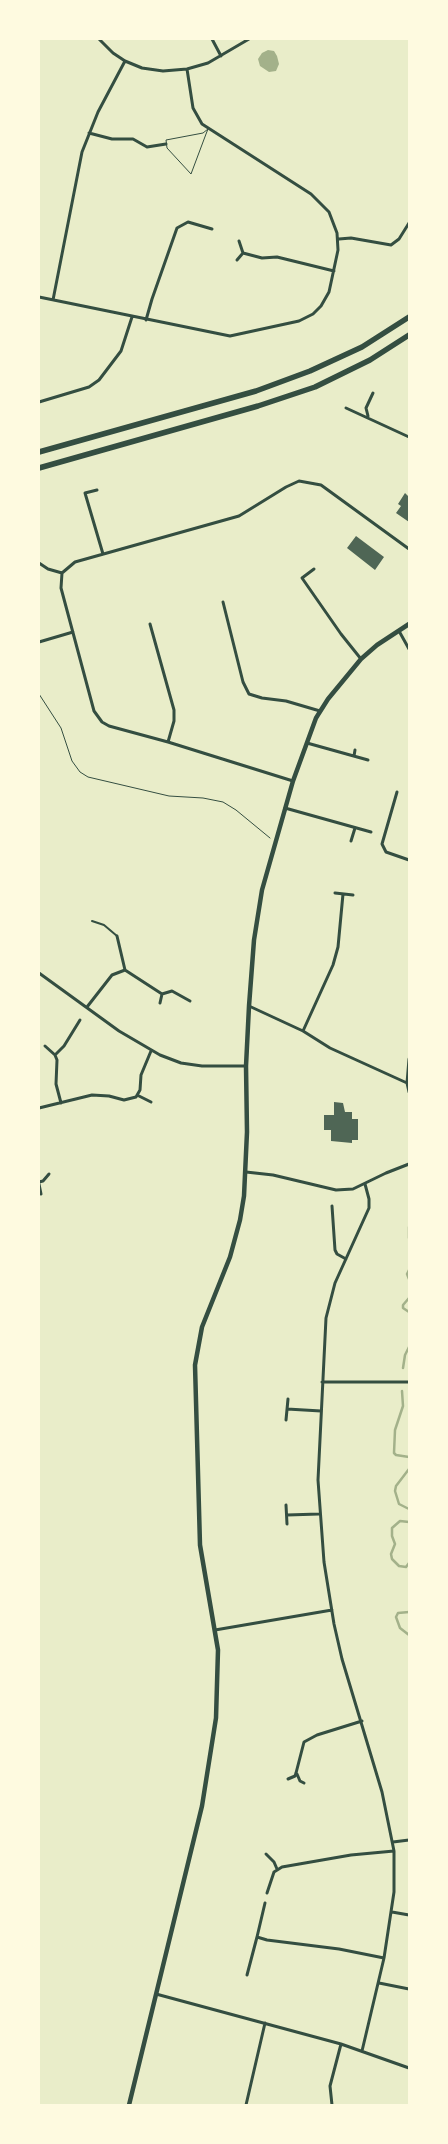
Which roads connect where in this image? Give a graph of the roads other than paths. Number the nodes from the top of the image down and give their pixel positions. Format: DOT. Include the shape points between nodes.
graph roads {
  1 [pos="99,39"];
  2 [pos="212,39"];
  3 [pos="249,39"];
  4 [pos="221,56"];
  5 [pos="125,61"];
  6 [pos="187,69"];
  7 [pos="89,133"];
  8 [pos="166,144"];
  9 [pos="409,223"];
  10 [pos="212,229"];
  11 [pos="338,238"];
  12 [pos="239,241"];
  13 [pos="243,253"];
  14 [pos="236,260"];
  15 [pos="334,271"];
  16 [pos="39,297"];
  17 [pos="53,300"];
  18 [pos="132,317"];
  19 [pos="409,317"];
  20 [pos="146,320"];
  21 [pos="409,335"];
  22 [pos="373,393"];
  23 [pos="39,402"];
  24 [pos="346,408"];
  25 [pos="368,417"];
  26 [pos="409,437"];
  27 [pos="39,452"];
  28 [pos="39,468"];
  29 [pos="97,490"];
  30 [pos="409,549"];
  31 [pos="103,554"];
  32 [pos="39,563"];
  33 [pos="314,569"];
  34 [pos="62,573"];
  35 [pos="223,602"];
  36 [pos="150,624"];
  37 [pos="409,624"];
  38 [pos="398,631"];
  39 [pos="73,632"];
  40 [pos="39,642"];
  41 [pos="409,649"];
  42 [pos="361,658"];
  43 [pos="320,711"];
  44 [pos="168,742"];
  45 [pos="307,744"];
  46 [pos="355,750"];
  47 [pos="354,756"];
  48 [pos="368,760"];
  49 [pos="293,781"];
  50 [pos="396,792"];
  51 [pos="285,808"];
  52 [pos="355,828"];
  53 [pos="371,832"];
  54 [pos="351,841"];
  55 [pos="409,860"];
  56 [pos="336,893"];
  57 [pos="344,894"];
  58 [pos="353,895"];
  59 [pos="92,920"];
  60 [pos="117,936"];
  61 [pos="125,970"];
  62 [pos="39,973"];
  63 [pos="162,994"];
  64 [pos="190,1000"];
  65 [pos="160,1003"];
  66 [pos="249,1006"];
  67 [pos="87,1007"];
  68 [pos="80,1020"];
  69 [pos="304,1031"];
  70 [pos="45,1046"];
  71 [pos="151,1051"];
  72 [pos="56,1055"];
  73 [pos="409,1059"];
  74 [pos="246,1066"];
  75 [pos="407,1083"];
  76 [pos="409,1092"];
  77 [pos="139,1096"];
  78 [pos="151,1102"];
  79 [pos="62,1103"];
  80 [pos="39,1108"];
  81 [pos="409,1164"];
  82 [pos="246,1172"];
  83 [pos="50,1174"];
  84 [pos="39,1183"];
  85 [pos="365,1184"];
  86 [pos="41,1194"];
  87 [pos="332,1206"];
  88 [pos="346,1259"];
  89 [pos="322,1382"];
  90 [pos="408,1382"];
  91 [pos="288,1399"];
  92 [pos="287,1409"];
  93 [pos="321,1411"];
  94 [pos="286,1420"];
  95 [pos="286,1505"];
  96 [pos="319,1514"];
  97 [pos="287,1515"];
  98 [pos="287,1524"];
  99 [pos="332,1610"];
  100 [pos="214,1630"];
  101 [pos="362,1722"];
  102 [pos="296,1773"];
  103 [pos="288,1779"];
  104 [pos="304,1782"];
  105 [pos="409,1840"];
  106 [pos="393,1842"];
  107 [pos="394,1851"];
  108 [pos="266,1854"];
  109 [pos="277,1869"];
  110 [pos="267,1893"];
  111 [pos="265,1903"];
  112 [pos="392,1912"];
  113 [pos="409,1916"];
  114 [pos="257,1937"];
  115 [pos="384,1958"];
  116 [pos="247,1974"];
  117 [pos="379,1983"];
  118 [pos="409,1989"];
  119 [pos="156,1993"];
  120 [pos="265,2023"];
  121 [pos="341,2044"];
  122 [pos="362,2051"];
  123 [pos="409,2068"];
  124 [pos="129,2105"];
  125 [pos="246,2105"];
  126 [pos="332,2105"];
  1 -- 5 [label="street"];
  2 -- 4 [label="street"];
  3 -- 4 [label="street"];
  4 -- 6 [label="street"];
  5 -- 6 [label="street" via="151,70"];
  5 -- 7 [label="street"];
  6 -- 11 [label="street" via="193,108 198,119 208,129 318,199 333,219"];
  7 -- 8 [label="street" via="112,139 133,139 147,148"];
  7 -- 17 [label="street" via="76,176"];
  9 -- 11 [label="street" via="391,245"];
  10 -- 20 [label="street" via="188,222 177,228"];
  11 -- 15 [label="street"];
  12 -- 13 [label="street"];
  13 -- 14 [label="street"];
  13 -- 15 [label="street"];
  15 -- 20 [label="street" via="321,306 310,316 291,324 230,336"];
  16 -- 17 [label="street"];
  17 -- 18 [label="street"];
  18 -- 20 [label="street"];
  18 -- 23 [label="street" via="121,351 99,380 89,387"];
  19 -- 27 [label="highway" via="362,347 265,388"];
  21 -- 28 [label="highway" via="370,360 315,387"];
  22 -- 25 [label="street" via="366,408"];
  24 -- 25 [label="street"];
  25 -- 26 [label="street"];
  29 -- 31 [label="street" via="85,493"];
  30 -- 31 [label="street" via="321,485 299,482 286,486 239,516"];
  31 -- 34 [label="street" via="76,562"];
  32 -- 34 [label="street"];
  33 -- 42 [label="street" via="302,578"];
  34 -- 39 [label="street" via="61,588"];
  35 -- 43 [label="street" via="243,682 249,694"];
  36 -- 44 [label="street" via="174,710"];
  37 -- 38 [label="street"];
  38 -- 41 [label="street"];
  38 -- 42 [label="street"];
  39 -- 40 [label="street"];
  39 -- 44 [label="street" via="94,711 102,722"];
  42 -- 43 [label="street"];
  43 -- 45 [label="street"];
  44 -- 49 [label="street"];
  45 -- 47 [label="street"];
  45 -- 49 [label="street"];
  46 -- 47 [label="street"];
  47 -- 48 [label="street"];
  49 -- 51 [label="street"];
  50 -- 55 [label="street" via="382,844 386,852"];
  51 -- 52 [label="street"];
  51 -- 66 [label="street" via="262,890"];
  52 -- 53 [label="street"];
  52 -- 54 [label="street"];
  56 -- 57 [label="street"];
  57 -- 58 [label="street"];
  57 -- 69 [label="street" via="338,947"];
  59 -- 60 [label="lane"];
  60 -- 61 [label="street"];
  61 -- 63 [label="street"];
  61 -- 67 [label="street" via="112,975"];
  62 -- 67 [label="street"];
  63 -- 64 [label="street" via="172,991"];
  63 -- 65 [label="street"];
  66 -- 69 [label="street"];
  66 -- 74 [label="street"];
  67 -- 71 [label="street"];
  68 -- 72 [label="street"];
  69 -- 75 [label="street" via="330,1048"];
  70 -- 72 [label="street"];
  71 -- 74 [label="street" via="186,1063 212,1067"];
  71 -- 77 [label="street" via="141,1075"];
  72 -- 79 [label="street" via="56,1084"];
  73 -- 75 [label="street"];
  74 -- 82 [label="street"];
  75 -- 76 [label="street"];
  77 -- 78 [label="street"];
  77 -- 79 [label="street" via="124,1100 92,1095"];
  79 -- 80 [label="street"];
  81 -- 85 [label="street"];
  82 -- 85 [label="street" via="336,1190"];
  82 -- 100 [label="street" via="240,1220 230,1257 202,1327 195,1365 200,1545"];
  83 -- 84 [label="street"];
  84 -- 86 [label="street"];
  85 -- 88 [label="street" via="369,1208"];
  87 -- 88 [label="street" via="335,1250"];
  88 -- 89 [label="street" via="335,1283 326,1318"];
  89 -- 90 [label="street"];
  89 -- 93 [label="street"];
  91 -- 92 [label="street"];
  92 -- 93 [label="street"];
  92 -- 94 [label="street"];
  93 -- 96 [label="street"];
  95 -- 97 [label="street"];
  96 -- 97 [label="street"];
  96 -- 99 [label="street"];
  97 -- 98 [label="street"];
  99 -- 100 [label="street"];
  99 -- 101 [label="street" via="342,1659"];
  100 -- 119 [label="street" via="218,1697 208,1777"];
  101 -- 102 [label="street" via="304,1742"];
  101 -- 106 [label="street"];
  102 -- 103 [label="street"];
  102 -- 104 [label="street"];
  105 -- 106 [label="street"];
  106 -- 107 [label="street"];
  107 -- 109 [label="street" via="351,1855"];
  107 -- 112 [label="street"];
  108 -- 109 [label="street"];
  109 -- 110 [label="street"];
  111 -- 114 [label="street"];
  112 -- 113 [label="street"];
  112 -- 115 [label="street"];
  114 -- 115 [label="street"];
  114 -- 116 [label="street"];
  115 -- 117 [label="street"];
  117 -- 118 [label="street"];
  117 -- 122 [label="street"];
  119 -- 120 [label="street"];
  119 -- 124 [label="street"];
  120 -- 121 [label="street"];
  120 -- 125 [label="street"];
  121 -- 122 [label="street"];
  121 -- 126 [label="street" via="330,2086"];
  122 -- 123 [label="street"];
}
